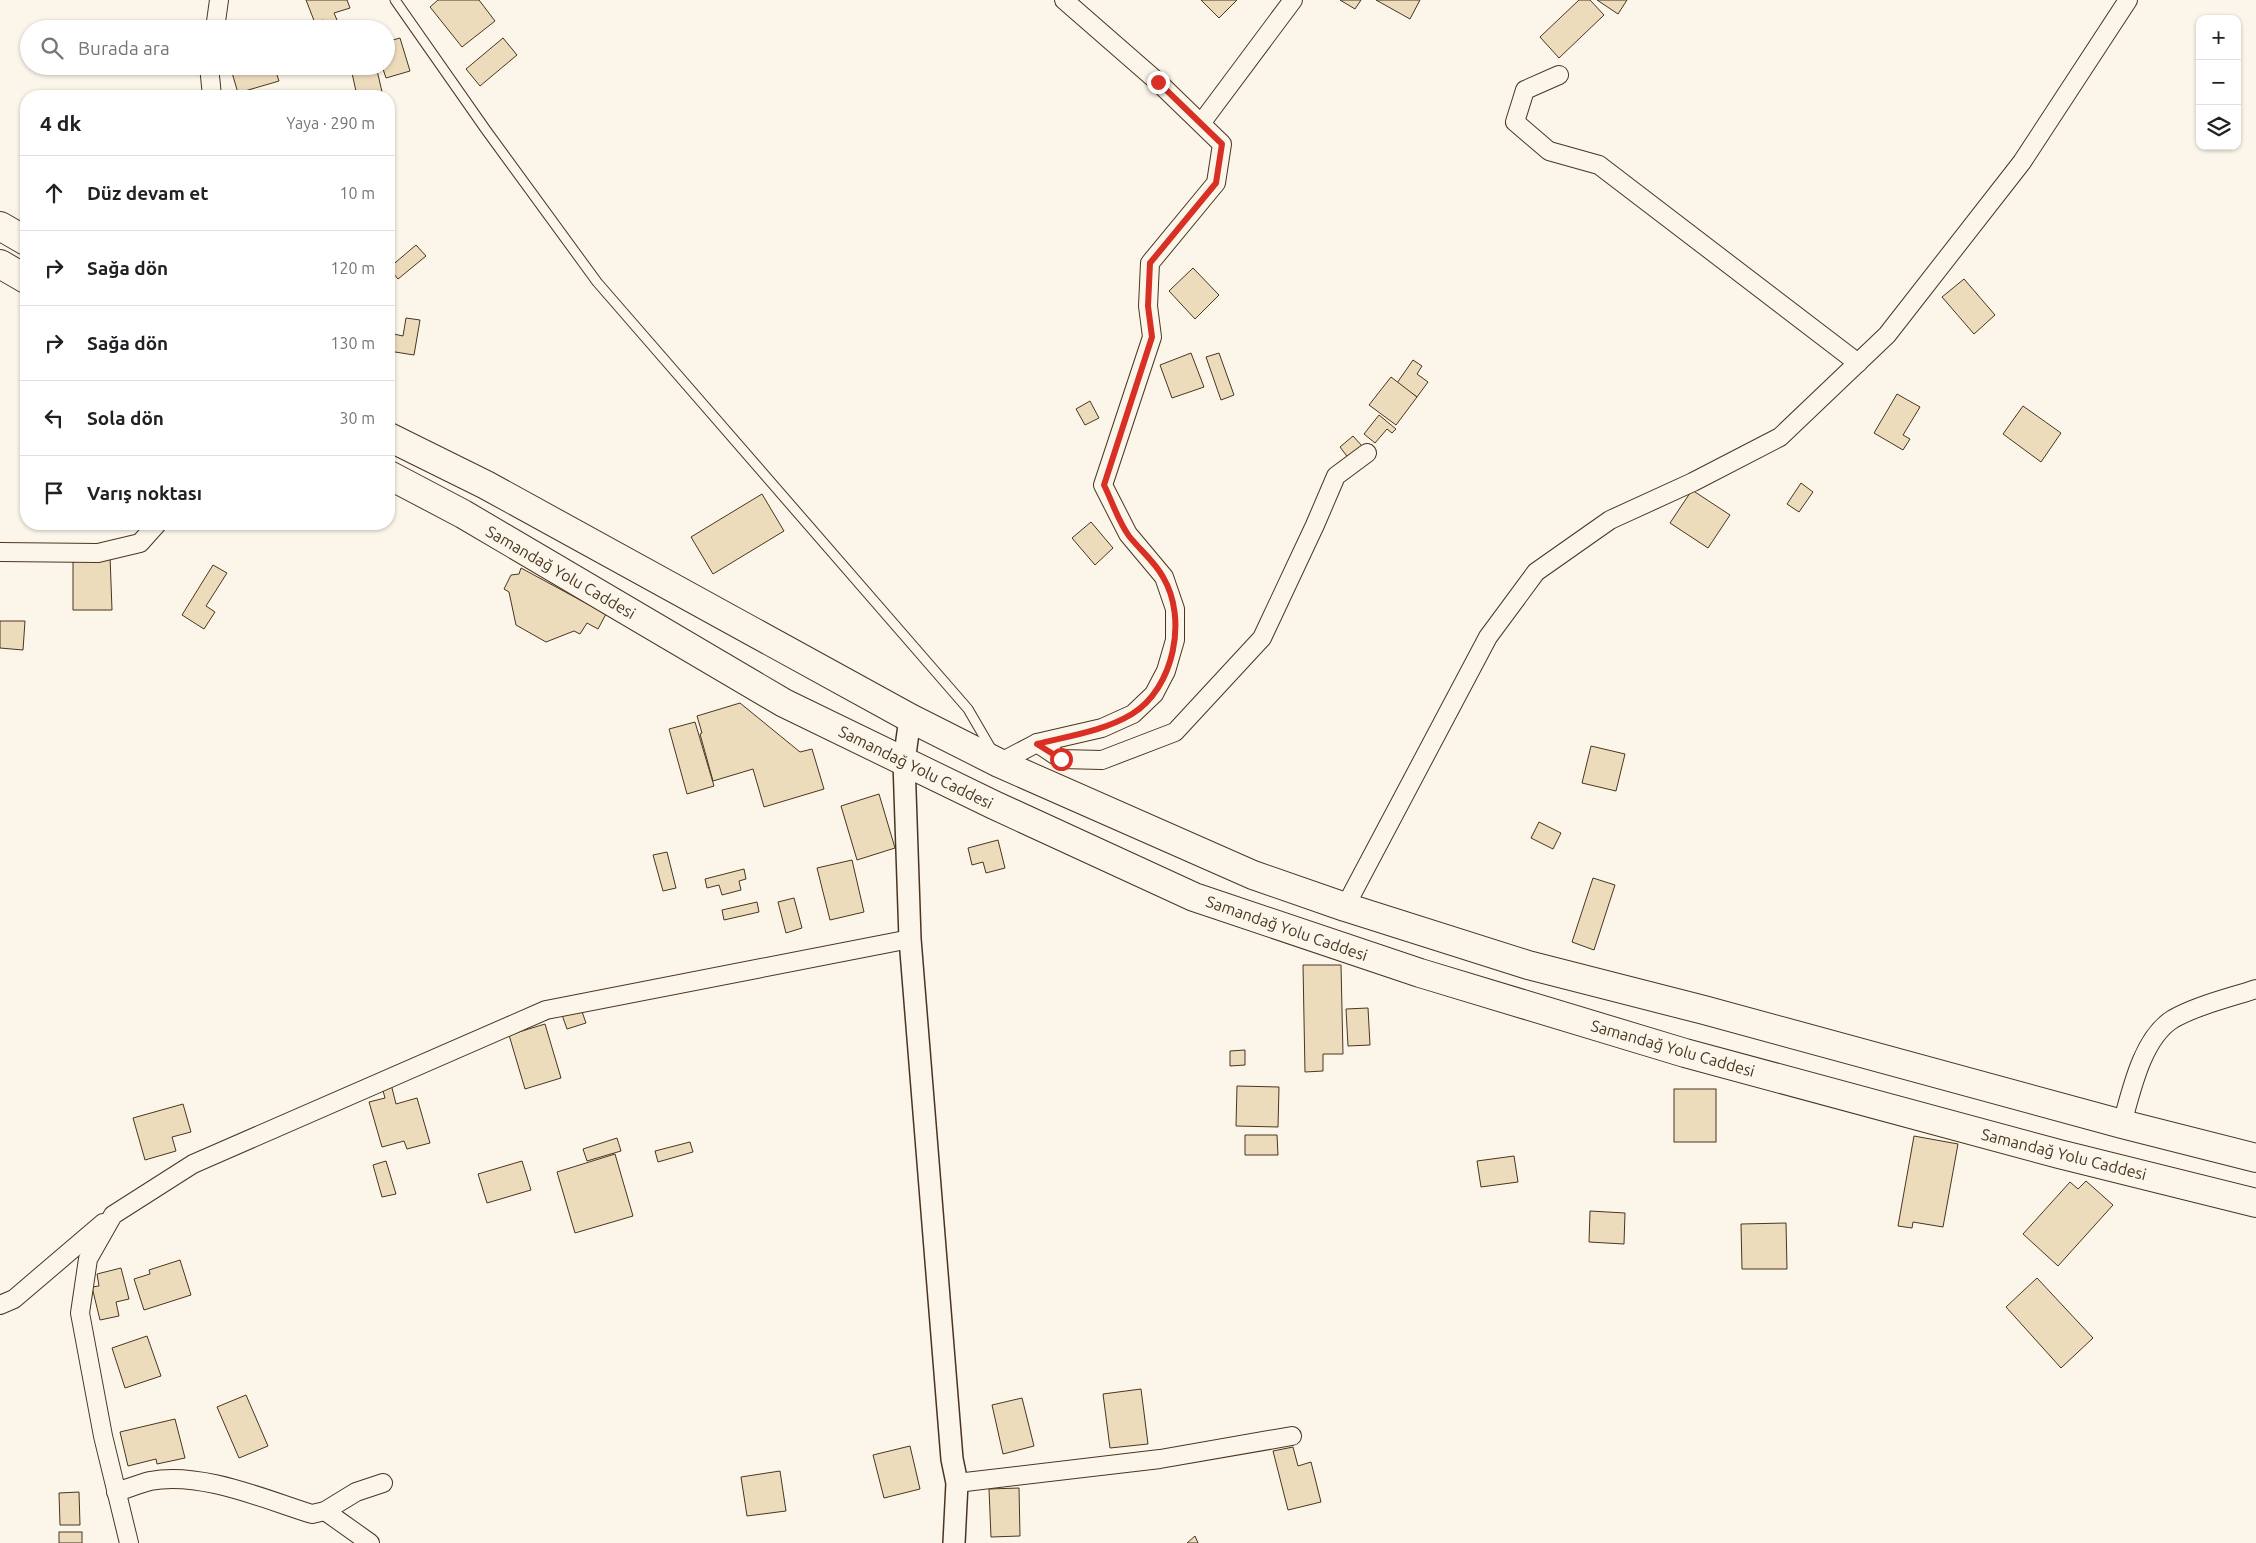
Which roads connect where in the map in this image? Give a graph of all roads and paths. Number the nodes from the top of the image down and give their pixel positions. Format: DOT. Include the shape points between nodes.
graph roads {
  1 [pos="220,0"];
  2 [pos="394,0"];
  3 [pos="1293,0"];
  4 [pos="2128,0"];
  5 [pos="1074,3"];
  6 [pos="217,20"];
  7 [pos="210,75"];
  8 [pos="1559,75"];
  9 [pos="211,90"];
  10 [pos="1202,122"];
  11 [pos="0,226"];
  12 [pos="20,238"];
  13 [pos="0,264"];
  14 [pos="20,276"];
  15 [pos="1858,363"];
  16 [pos="395,440"];
  17 [pos="1368,453"];
  18 [pos="395,478"];
  19 [pos="152,530"];
  20 [pos="0,552"];
  21 [pos="910,718"];
  22 [pos="1037,744"];
  23 [pos="904,762"];
  24 [pos="999,762"];
  25 [pos="1345,907"];
  26 [pos="910,939"];
  27 [pos="2256,988"];
  28 [pos="2122,1124"];
  29 [pos="2256,1158"];
  30 [pos="2256,1203"];
  31 [pos="113,1215"];
  32 [pos="0,1306"];
  33 [pos="1292,1436"];
  34 [pos="383,1483"];
  35 [pos="957,1483"];
  36 [pos="116,1492"];
  37 [pos="325,1511"];
  38 [pos="128,1543"];
  39 [pos="370,1543"];
  40 [pos="954,1543"];
  1 -- 6 [label="street"];
  2 -- 24 [label="lane" via="597,282 968,708"];
  3 -- 10 [label="street"];
  4 -- 15 [label="street" via="2022,162 1887,335"];
  5 -- 10 [label="street"];
  7 -- 9 [label="street"];
  8 -- 15 [label="street" via="1525,90 1515,122 1549,151 1598,166"];
  10 -- 22 [label="street" via="1222,144 1216,183 1150,263 1148,306 1152,337 1104,485 1128,534 1164,578 1175,609 1175,640 1166,671 1154,694 1133,714 1102,728"];
  11 -- 12 [label="highway"];
  13 -- 14 [label="highway"];
  15 -- 25 [label="street" via="1780,437 1610,520 1536,572 1488,637"];
  16 -- 21 [label="highway" via="486,485"];
  17 -- 22 [label="street" via="1336,476 1262,638 1175,732 1102,760 1061,759"];
  18 -- 23 [label="highway, Samandağ Yolu Caddesi" via="472,519 784,703"];
  19 -- 20 [label="street" via="140,543 98,553"];
  21 -- 23 [label="street"];
  21 -- 24 [label="highway"];
  22 -- 24 [label="street"];
  23 -- 26 [label="street"];
  23 -- 30 [label="highway, Samandağ Yolu Caddesi" via="1194,897 1420,973 1685,1053"];
  24 -- 25 [label="highway" via="1253,875"];
  25 -- 28 [label="highway" via="1528,965"];
  26 -- 31 [label="street" via="546,1010 193,1164"];
  26 -- 35 [label="street" via="952,1459"];
  27 -- 28 [label="street" via="2172,1020 2150,1043"];
  28 -- 29 [label="highway"];
  31 -- 32 [label="street" via="14,1299"];
  31 -- 36 [label="street" via="88,1259 80,1313"];
  33 -- 35 [label="street" via="1160,1459"];
  34 -- 37 [label="street" via="356,1492"];
  35 -- 40 [label="street"];
  36 -- 37 [label="street" via="150,1481 182,1479 230,1488 312,1514"];
  36 -- 38 [label="street"];
  37 -- 39 [label="street"];
}
